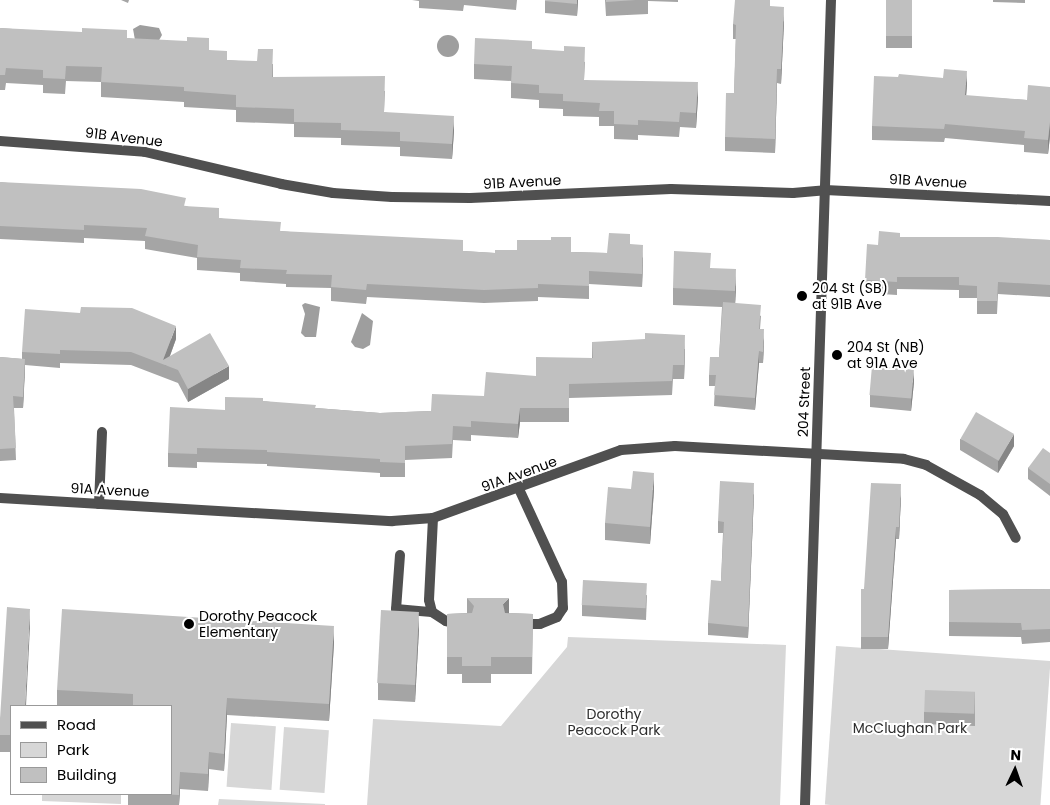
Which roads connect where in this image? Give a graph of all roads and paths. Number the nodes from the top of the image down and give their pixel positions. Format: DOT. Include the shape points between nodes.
graph roads {
  1 [pos="831,0"];
  2 [pos="0,141"];
  3 [pos="825,190"];
  4 [pos="1050,201"];
  5 [pos="102,432"];
  6 [pos="816,454"];
  7 [pos="519,489"];
  8 [pos="0,498"];
  9 [pos="99,504"];
  10 [pos="433,518"];
  11 [pos="1016,538"];
  12 [pos="400,555"];
  13 [pos="432,612"];
  14 [pos="509,624"];
  15 [pos="467,625"];
  16 [pos="805,805"];
  1 -- 3 [label="street, 204 Street"];
  2 -- 3 [label="street, 91B Avenue" via="144,152 281,184 333,193 392,197 470,198 671,189 792,193"];
  3 -- 4 [label="street, 91B Avenue"];
  3 -- 6 [label="street, 204 Street"];
  5 -- 9 [label="street"];
  6 -- 7 [label="street, 91A Avenue" via="675,446 622,450"];
  6 -- 11 [label="street, 91A Avenue" via="904,459 926,465 980,495 1003,514"];
  6 -- 16 [label="street, 204 Street"];
  7 -- 10 [label="street, 91A Avenue"];
  7 -- 14 [label="street" via="560,574 563,608 557,617 540,624"];
  8 -- 9 [label="street, 91A Avenue"];
  9 -- 10 [label="street, 91A Avenue" via="392,521"];
  10 -- 13 [label="street" via="428,600"];
  12 -- 13 [label="street" via="396,609"];
  13 -- 15 [label="street" via="446,621"];
}
